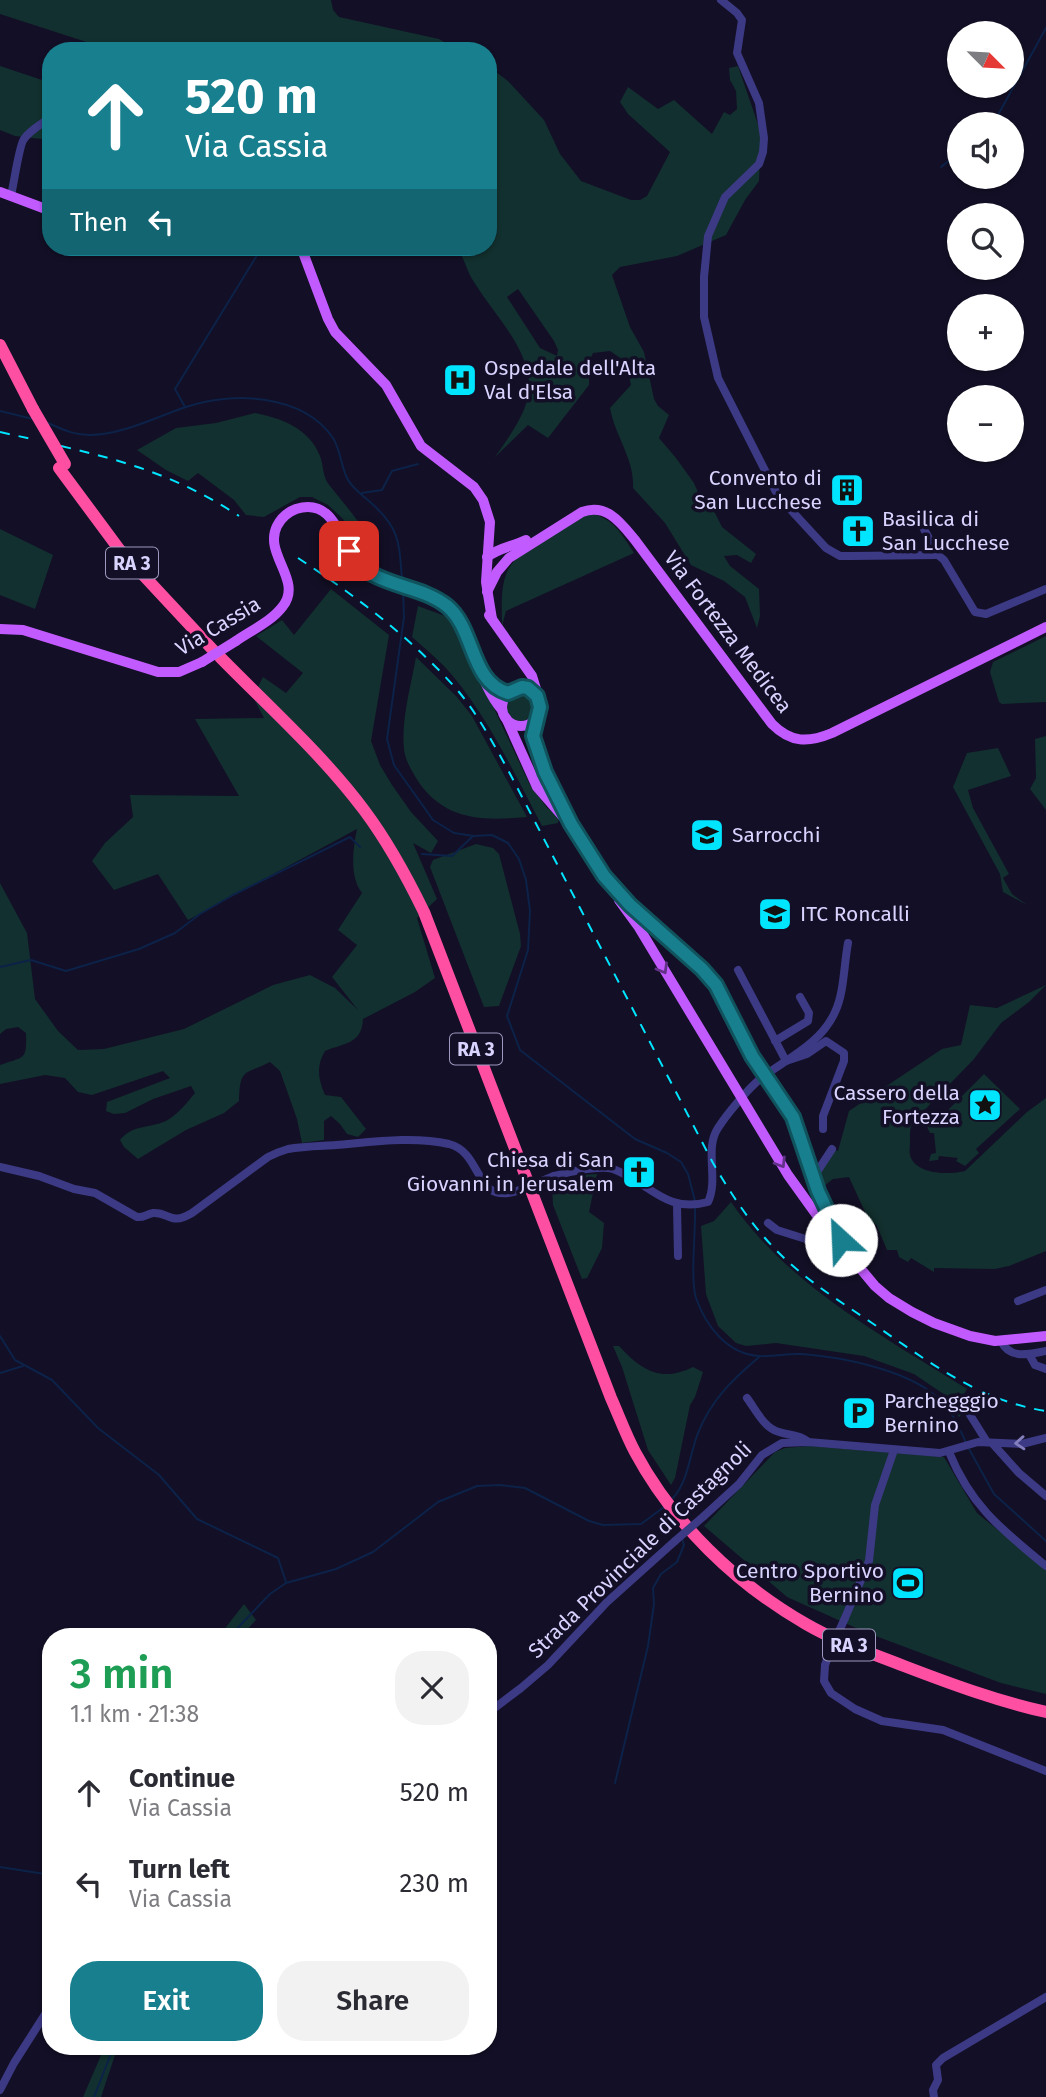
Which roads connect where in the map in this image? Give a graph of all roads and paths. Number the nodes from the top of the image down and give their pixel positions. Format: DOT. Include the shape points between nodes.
graph roads {
  1 [pos="721,0"];
  2 [pos="42,125"];
  3 [pos="5,194"];
  4 [pos="42,208"];
  5 [pos="305,256"];
  6 [pos="319,293"];
  7 [pos="0,345"];
  8 [pos="0,362"];
  9 [pos="30,411"];
  10 [pos="442,461"];
  11 [pos="466,481"];
  12 [pos="591,509"];
  13 [pos="918,518"];
  14 [pos="490,537"];
  15 [pos="503,547"];
  16 [pos="938,555"];
  17 [pos="488,556"];
  18 [pos="484,589"];
  19 [pos="1046,589"];
  20 [pos="1046,627"];
  21 [pos="0,629"];
  22 [pos="517,657"];
  23 [pos="485,679"];
  24 [pos="511,690"];
  25 [pos="540,702"];
  26 [pos="504,714"];
  27 [pos="537,717"];
  28 [pos="571,824"];
  29 [pos="604,876"];
  30 [pos="647,920"];
  31 [pos="633,921"];
  32 [pos="848,943"];
  33 [pos="738,970"];
  34 [pos="800,997"];
  35 [pos="775,1041"];
  36 [pos="786,1061"];
  37 [pos="765,1076"];
  38 [pos="742,1099"];
  39 [pos="823,1129"];
  40 [pos="832,1149"];
  41 [pos="0,1167"];
  42 [pos="814,1178"];
  43 [pos="680,1205"];
  44 [pos="768,1223"];
  45 [pos="834,1237"];
  46 [pos="678,1256"];
  47 [pos="1046,1290"];
  48 [pos="1018,1301"];
  49 [pos="1046,1336"];
  50 [pos="1000,1341"];
  51 [pos="1046,1351"];
  52 [pos="1029,1354"];
  53 [pos="1046,1369"];
  54 [pos="747,1398"];
  55 [pos="967,1410"];
  56 [pos="1046,1438"];
  57 [pos="808,1442"];
  58 [pos="990,1443"];
  59 [pos="894,1450"];
  60 [pos="951,1451"];
  61 [pos="1046,1496"];
  62 [pos="685,1519"];
  63 [pos="1046,1566"];
  64 [pos="497,1706"];
  65 [pos="1046,1706"];
  66 [pos="1046,1712"];
  67 [pos="1046,1771"];
  68 [pos="1046,1997"];
  69 [pos="42,2019"];
  70 [pos="0,2090"];
  71 [pos="934,2097"];
  1 -- 16 [label="street" via="742,20 737,53 758,103 764,138 758,164 724,197 708,236 704,317 718,378 778,496 833,553"];
  2 -- 3 [label="street" via="21,143 17,174"];
  3 -- 4 [label="main road"];
  5 -- 6 [label="main road"];
  6 -- 10 [label="main road" via="341,331 385,375 421,436"];
  6 -- 10 [label="main road" via="335,332 381,379 419,443"];
  7 -- 9 [label="highway, RA 3"];
  8 -- 9 [label="highway, RA 3"];
  9 -- 62 [label="highway, RA 3" via="120,549 337,776 387,843 424,912 611,1398 635,1452"];
  10 -- 11 [label="main road"];
  11 -- 14 [label="main road" via="477,489 486,506"];
  11 -- 18 [label="main road" via="484,516"];
  12 -- 15 [label="main road" via="576,511 521,543"];
  12 -- 18 [label="main road" via="511,557"];
  12 -- 20 [label="main road, Via Fortezza Medicea" via="607,512 622,524 767,718 796,740 832,733"];
  13 -- 16 [label="street"];
  14 -- 15 [label="main road"];
  14 -- 17 [label="main road"];
  15 -- 17 [label="main road"];
  16 -- 19 [label="street" via="978,613 986,614"];
  17 -- 18 [label="main road"];
  18 -- 22 [label="main road" via="492,619"];
  21 -- 23 [label="main road, Via Cassia, bridge" via="23,630 150,670 176,673 236,641 285,605 290,587 274,548 274,532 293,510 312,509 330,516 363,570 447,606 467,635"];
  22 -- 24 [label="main road" via="522,673"];
  22 -- 25 [label="main road" via="532,676"];
  23 -- 24 [label="main road" via="498,690"];
  23 -- 26 [label="main road, Via Cassia"];
  24 -- 25 [label="main road" via="528,688"];
  24 -- 26 [label="main road" via="502,704"];
  25 -- 27 [label="main road, Via Cassia"];
  26 -- 27 [label="main road" via="522,726"];
  26 -- 28 [label="main road, Via Cassia" via="537,787"];
  27 -- 28 [label="main road, Via Cassia" via="534,739"];
  28 -- 29 [label="main road, Via Cassia"];
  29 -- 30 [label="main road"];
  29 -- 31 [label="main road"];
  30 -- 31 [label="main road" via="637,916"];
  30 -- 37 [label="main road" via="711,978"];
  31 -- 38 [label="main road, one-way"];
  32 -- 36 [label="street" via="833,1017 815,1041"];
  33 -- 35 [label="street"];
  34 -- 35 [label="street" via="808,1021"];
  35 -- 36 [label="street"];
  36 -- 37 [label="street"];
  36 -- 39 [label="street" via="825,1041 844,1053 822,1118"];
  37 -- 38 [label="street"];
  37 -- 42 [label="main road" via="796,1124"];
  38 -- 43 [label="street" via="714,1135 712,1185 706,1203"];
  38 -- 45 [label="main road, one-way" via="788,1175"];
  40 -- 42 [label="street"];
  41 -- 43 [label="street, bridge" via="95,1193 137,1217 157,1213 180,1219 279,1152 415,1141 459,1149 482,1182 500,1194 570,1172 609,1168"];
  42 -- 45 [label="main road"];
  43 -- 46 [label="street"];
  44 -- 45 [label="street" via="812,1241"];
  45 -- 50 [label="main road" via="889,1298 919,1316 970,1336"];
  47 -- 48 [label="street"];
  49 -- 50 [label="main road"];
  50 -- 52 [label="street" via="1010,1352"];
  51 -- 52 [label="street"];
  52 -- 53 [label="street" via="1037,1367"];
  54 -- 57 [label="street" via="770,1428"];
  55 -- 58 [label="street"];
  56 -- 58 [label="street, Strada Provinciale di Castagnoli, one-way" via="1022,1444"];
  57 -- 59 [label="street, Strada Provinciale di Castagnoli"];
  57 -- 64 [label="street, Strada Provinciale di Castagnoli, bridge" via="782,1443 760,1458 739,1484 607,1602 548,1665"];
  58 -- 60 [label="street, Strada Provinciale di Castagnoli" via="976,1442"];
  58 -- 61 [label="street"];
  59 -- 60 [label="street, Strada Provinciale di Castagnoli"];
  59 -- 67 [label="street, bridge" via="875,1505 869,1561 831,1649 824,1681 831,1693 882,1721 943,1730"];
  60 -- 63 [label="street" via="965,1487 981,1508"];
  62 -- 65 [label="highway, RA 3" via="737,1568 811,1620 952,1678"];
  62 -- 66 [label="highway, RA 3" via="732,1572 808,1625 950,1684"];
  68 -- 71 [label="street" via="943,2058 936,2065"];
  69 -- 70 [label="street"];
}
